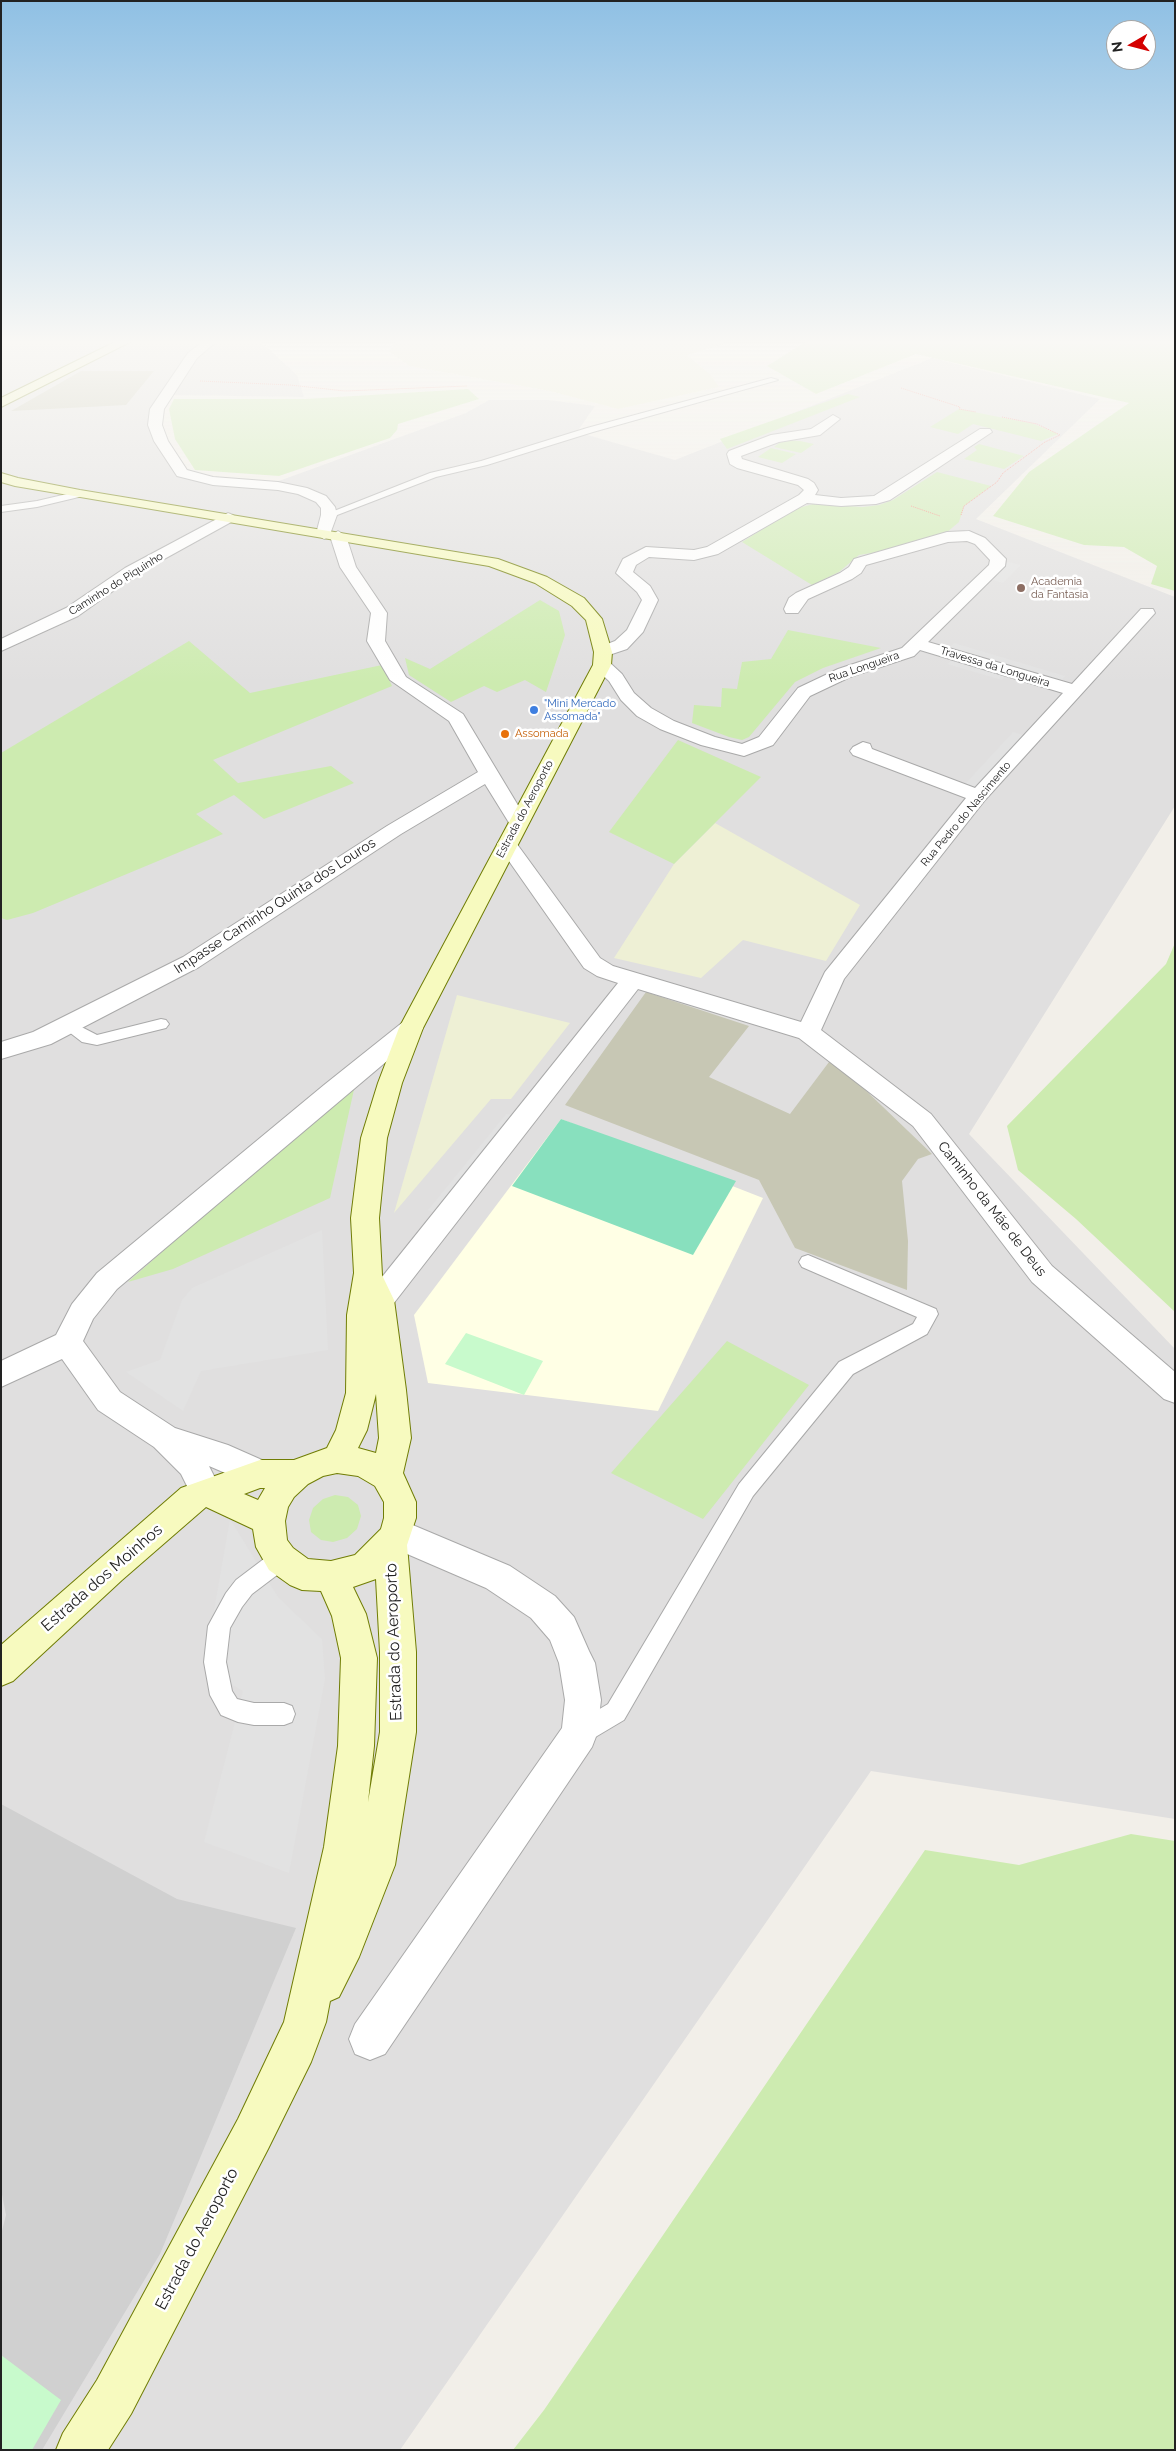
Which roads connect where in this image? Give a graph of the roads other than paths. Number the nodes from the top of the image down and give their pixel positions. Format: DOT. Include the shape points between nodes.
graph roads {
  1 [pos="170,455"];
  2 [pos="508,455"];
  3 [pos="734,455"];
  4 [pos="948,455"];
  5 [pos="1,478"];
  6 [pos="80,494"];
  7 [pos="804,498"];
  8 [pos="1,509"];
  9 [pos="329,514"];
  10 [pos="228,518"];
  11 [pos="331,535"];
  12 [pos="792,609"];
  13 [pos="1147,613"];
  14 [pos="916,644"];
  15 [pos="1,646"];
  16 [pos="603,659"];
  17 [pos="1074,690"];
  18 [pos="863,748"];
  19 [pos="488,774"];
  20 [pos="978,796"];
  21 [pos="518,822"];
  22 [pos="507,844"];
  23 [pos="633,979"];
  24 [pos="161,1024"];
  25 [pos="68,1025"];
  26 [pos="411,1028"];
  27 [pos="808,1032"];
  28 [pos="1,1051"];
  29 [pos="808,1262"];
  30 [pos="368,1273"];
  31 [pos="380,1300"];
  32 [pos="67,1343"];
  33 [pos="1,1375"];
  34 [pos="1175,1390"];
  35 [pos="165,1438"];
  36 [pos="337,1460"];
  37 [pos="260,1474"];
  38 [pos="297,1474"];
  39 [pos="386,1476"];
  40 [pos="206,1492"];
  41 [pos="268,1521"];
  42 [pos="393,1539"];
  43 [pos="281,1559"];
  44 [pos="331,1577"];
  45 [pos="1,1669"];
  46 [pos="284,1714"];
  47 [pos="579,1734"];
  48 [pos="305,2022"];
  49 [pos="370,2039"];
  50 [pos="80,2450"];
  1 -- 9 [label="street" via="182,473 213,481 302,491 321,499"];
  2 -- 9 [label="lane" via="433,475"];
  3 -- 7 [label="street" via="735,461 742,465 809,486 811,490"];
  4 -- 7 [label="street" via="880,499 854,502"];
  5 -- 6 [label="main road"];
  6 -- 8 [label="lane"];
  6 -- 10 [label="main road"];
  7 -- 16 [label="street" via="705,554 646,552 629,562 624,573 644,589 650,600 634,632"];
  9 -- 11 [label="street"];
  10 -- 11 [label="main road"];
  10 -- 15 [label="street, Caminho do Piquinho" via="131,571 72,612"];
  11 -- 16 [label="main road" via="492,562 541,580 578,602 594,619"];
  11 -- 19 [label="street" via="379,613 376,641 399,680 456,718"];
  12 -- 14 [label="street, Rua Longueira" via="802,596 846,576 856,570 860,562 947,537 969,536 980,540 998,559 997,566"];
  13 -- 17 [label="street, Rua Pedro do Nascimento"];
  14 -- 16 [label="street, Rua Longueira" via="908,652 844,673 804,692 766,741 744,750 692,734 644,712 626,696"];
  14 -- 17 [label="street, Travessa da Longueira"];
  16 -- 21 [label="main road, Estrada do Aeroporto"];
  17 -- 20 [label="street, Rua Pedro do Nascimento"];
  18 -- 20 [label="street" via="860,751"];
  19 -- 21 [label="street"];
  19 -- 25 [label="street, Impasse Caminho Quinta dos Louros" via="394,830 191,962"];
  20 -- 27 [label="street, Rua Pedro do Nascimento" via="833,977"];
  21 -- 22 [label="main road, Estrada do Aeroporto"];
  22 -- 23 [label="street" via="592,963 605,971"];
  22 -- 26 [label="main road, Estrada do Aeroporto"];
  23 -- 27 [label="street"];
  23 -- 31 [label="street"];
  24 -- 25 [label="lane" via="97,1040 87,1038"];
  25 -- 28 [label="street, Impasse Caminho Quinta dos Louros" via="42,1038"];
  26 -- 30 [label="main road, Estrada do Aeroporto" via="374,1138 365,1218"];
  26 -- 32 [label="street" via="107,1281 82,1312"];
  27 -- 34 [label="street, Caminho da Mãe de Deus" via="922,1120 1042,1274"];
  29 -- 47 [label="lane" via="929,1314 920,1329 846,1368 746,1490 616,1712"];
  30 -- 31 [label="main road, Estrada do Aeroporto"];
  30 -- 36 [label="main road, Estrada do Aeroporto" via="362,1315 361,1393 351,1430"];
  31 -- 39 [label="main road, Estrada do Aeroporto" via="395,1438"];
  32 -- 33 [label="street"];
  32 -- 35 [label="street" via="109,1401"];
  35 -- 37 [label="street"];
  35 -- 40 [label="street" via="192,1464"];
  36 -- 38 [label="main road" via="316,1464"];
  36 -- 39 [label="main road" via="364,1463"];
  37 -- 38 [label="main road, Estrada dos Moinhos"];
  37 -- 40 [label="main road, Estrada dos Moinhos"];
  38 -- 41 [label="main road" via="282,1487 272,1503"];
  39 -- 42 [label="main road" via="400,1502 400,1518"];
  40 -- 41 [label="main road"];
  40 -- 45 [label="main road, Estrada dos Moinhos" via="192,1498 110,1568"];
  41 -- 43 [label="main road" via="269,1534"];
  42 -- 44 [label="main road" via="364,1568"];
  42 -- 47 [label="street" via="498,1577 543,1607 562,1629 577,1663 583,1700"];
  42 -- 48 [label="main road, Estrada do Aeroporto" via="398,1732 376,1865 345,1943"];
  43 -- 44 [label="main road" via="302,1574"];
  43 -- 46 [label="lane" via="244,1587 234,1600 219,1626 215,1662 221,1695 229,1706 238,1712"];
  44 -- 48 [label="main road, Estrada do Aeroporto" via="349,1614 359,1658 356,1746 343,1847"];
  47 -- 49 [label="street"];
  48 -- 50 [label="main road, Estrada do Aeroporto" via="253,2134 114,2397"];
}
